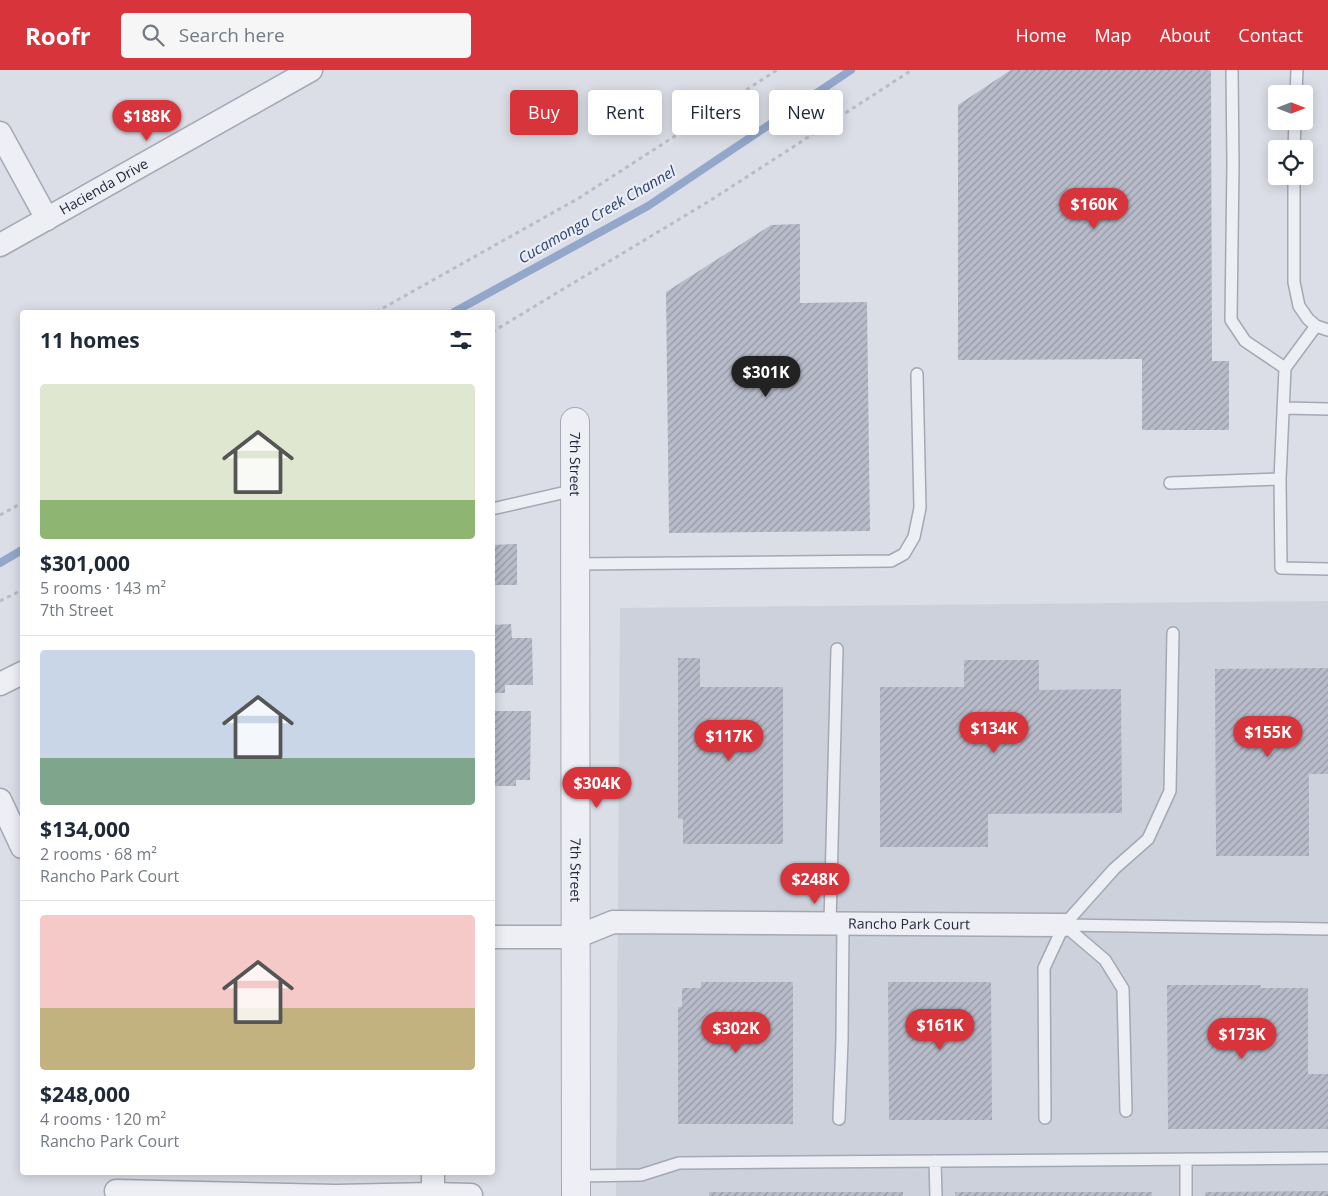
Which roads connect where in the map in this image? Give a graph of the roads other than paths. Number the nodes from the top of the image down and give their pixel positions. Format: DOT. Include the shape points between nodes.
graph roads {
  1 [pos="311,70"];
  2 [pos="1232,70"];
  3 [pos="1297,70"];
  4 [pos="1296,85"];
  5 [pos="0,133"];
  6 [pos="1294,185"];
  7 [pos="47,220"];
  8 [pos="0,245"];
  9 [pos="1316,326"];
  10 [pos="1328,330"];
  11 [pos="1284,368"];
  12 [pos="918,374"];
  13 [pos="1283,408"];
  14 [pos="1328,409"];
  15 [pos="575,422"];
  16 [pos="1280,479"];
  17 [pos="1170,483"];
  18 [pos="575,490"];
  19 [pos="495,507"];
  20 [pos="575,564"];
  21 [pos="1328,569"];
  22 [pos="1173,633"];
  23 [pos="837,649"];
  24 [pos="20,674"];
  25 [pos="0,684"];
  26 [pos="0,800"];
  27 [pos="20,843"];
  28 [pos="836,924"];
  29 [pos="1064,924"];
  30 [pos="1328,929"];
  31 [pos="495,937"];
  32 [pos="576,937"];
  33 [pos="1126,1111"];
  34 [pos="1045,1118"];
  35 [pos="839,1119"];
  36 [pos="1328,1158"];
  37 [pos="1186,1159"];
  38 [pos="935,1161"];
  39 [pos="433,1183"];
  40 [pos="126,1185"];
  41 [pos="576,1186"];
  42 [pos="471,1195"];
  43 [pos="336,1196"];
  44 [pos="936,1196"];
  45 [pos="1186,1196"];
  1 -- 7 [label="street, Hacienda Drive"];
  2 -- 11 [label="lane" via="1231,320 1245,341"];
  3 -- 4 [label="lane"];
  5 -- 7 [label="street"];
  6 -- 9 [label="lane" via="1294,282 1299,306"];
  7 -- 8 [label="street, Hacienda Drive"];
  9 -- 10 [label="lane"];
  9 -- 11 [label="lane"];
  11 -- 13 [label="lane"];
  12 -- 20 [label="lane" via="920,508 914,537 904,554 891,561"];
  13 -- 14 [label="lane"];
  13 -- 16 [label="lane"];
  15 -- 18 [label="street, 7th Street"];
  16 -- 17 [label="lane"];
  16 -- 21 [label="lane" via="1281,568"];
  18 -- 19 [label="lane"];
  18 -- 20 [label="street, 7th Street"];
  20 -- 32 [label="street, 7th Street"];
  22 -- 29 [label="lane" via="1170,791 1148,839 1114,869"];
  23 -- 28 [label="lane"];
  24 -- 25 [label="street"];
  26 -- 27 [label="street"];
  28 -- 29 [label="street, Rancho Park Court"];
  28 -- 32 [label="street, Rancho Park Court" via="613,922"];
  28 -- 35 [label="lane" via="842,1040"];
  29 -- 30 [label="lane"];
  29 -- 33 [label="lane" via="1106,960 1124,989"];
  29 -- 34 [label="lane" via="1044,968"];
  31 -- 32 [label="street"];
  32 -- 41 [label="street, 7th Street"];
  36 -- 37 [label="lane"];
  37 -- 38 [label="lane"];
  37 -- 45 [label="lane"];
  38 -- 41 [label="lane" via="679,1163 640,1175"];
  38 -- 44 [label="lane"];
  39 -- 42 [label="street"];
  39 -- 43 [label="street"];
  40 -- 43 [label="street"];
}
